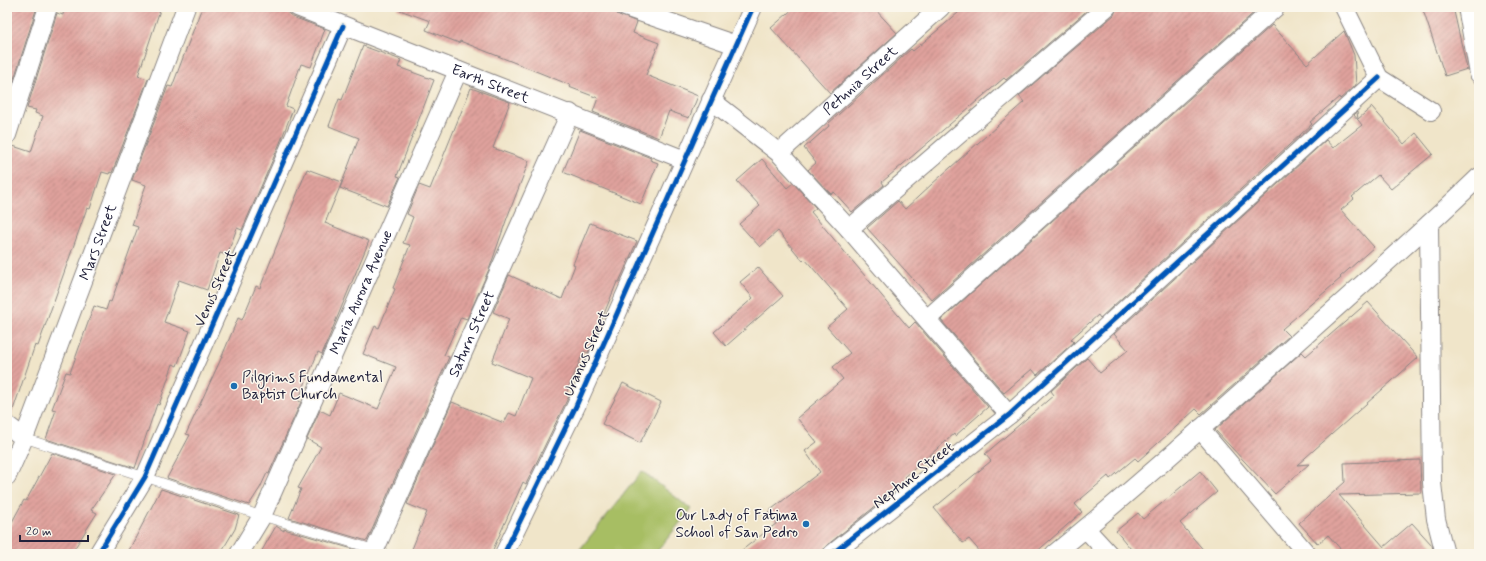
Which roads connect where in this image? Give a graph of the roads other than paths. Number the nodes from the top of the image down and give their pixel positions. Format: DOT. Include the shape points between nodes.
graph roads {
  1 [pos="48,7"];
  2 [pos="186,7"];
  3 [pos="296,7"];
  4 [pos="626,7"];
  5 [pos="753,7"];
  6 [pos="941,7"];
  7 [pos="1107,7"];
  8 [pos="1276,7"];
  9 [pos="1344,7"];
  10 [pos="1467,7"];
  11 [pos="343,26"];
  12 [pos="736,45"];
  13 [pos="458,71"];
  14 [pos="1479,74"];
  15 [pos="1379,78"];
  16 [pos="711,100"];
  17 [pos="1431,112"];
  18 [pos="570,113"];
  19 [pos="7,136"];
  20 [pos="779,153"];
  21 [pos="685,160"];
  22 [pos="1479,177"];
  23 [pos="1430,224"];
  24 [pos="849,229"];
  25 [pos="927,319"];
  26 [pos="1009,415"];
  27 [pos="7,425"];
  28 [pos="1200,429"];
  29 [pos="24,438"];
  30 [pos="7,476"];
  31 [pos="145,477"];
  32 [pos="262,516"];
  33 [pos="1086,529"];
  34 [pos="374,552"];
  35 [pos="98,554"];
  36 [pos="238,554"];
  37 [pos="504,554"];
  38 [pos="832,554"];
  39 [pos="1054,554"];
  40 [pos="1109,554"];
  41 [pos="1307,554"];
  42 [pos="1445,554"];
  1 -- 19 [label="street"];
  2 -- 29 [label="street, Mars Street"];
  3 -- 11 [label="street, Earth Street"];
  4 -- 12 [label="street"];
  5 -- 12 [label="street, Uranus Street"];
  6 -- 20 [label="street, Petunia Street"];
  7 -- 24 [label="street"];
  8 -- 25 [label="street"];
  9 -- 15 [label="street"];
  10 -- 14 [label="street"];
  11 -- 13 [label="street, Earth Street"];
  11 -- 31 [label="street, Venus Street"];
  12 -- 16 [label="street, Uranus Street"];
  13 -- 18 [label="street, Earth Street"];
  13 -- 32 [label="street, Maria Aurora Avenue"];
  15 -- 17 [label="street"];
  15 -- 26 [label="street, Neptune Street"];
  16 -- 20 [label="street"];
  16 -- 21 [label="street, Uranus Street"];
  18 -- 21 [label="street, Earth Street"];
  18 -- 34 [label="street, Saturn Street"];
  20 -- 24 [label="street"];
  21 -- 37 [label="street, Uranus Street" via="576,406"];
  22 -- 23 [label="street"];
  23 -- 28 [label="street"];
  23 -- 42 [label="street" via="1432,483 1436,519"];
  24 -- 25 [label="street"];
  25 -- 26 [label="street"];
  26 -- 38 [label="street, Neptune Street"];
  27 -- 29 [label="street"];
  28 -- 33 [label="street"];
  28 -- 41 [label="street"];
  29 -- 30 [label="street, Mars Street"];
  29 -- 31 [label="lane"];
  31 -- 32 [label="lane"];
  31 -- 35 [label="street, Venus Street"];
  32 -- 34 [label="lane"];
  32 -- 36 [label="street, Maria Aurora Avenue"];
  33 -- 39 [label="street"];
  33 -- 40 [label="street"];
}
